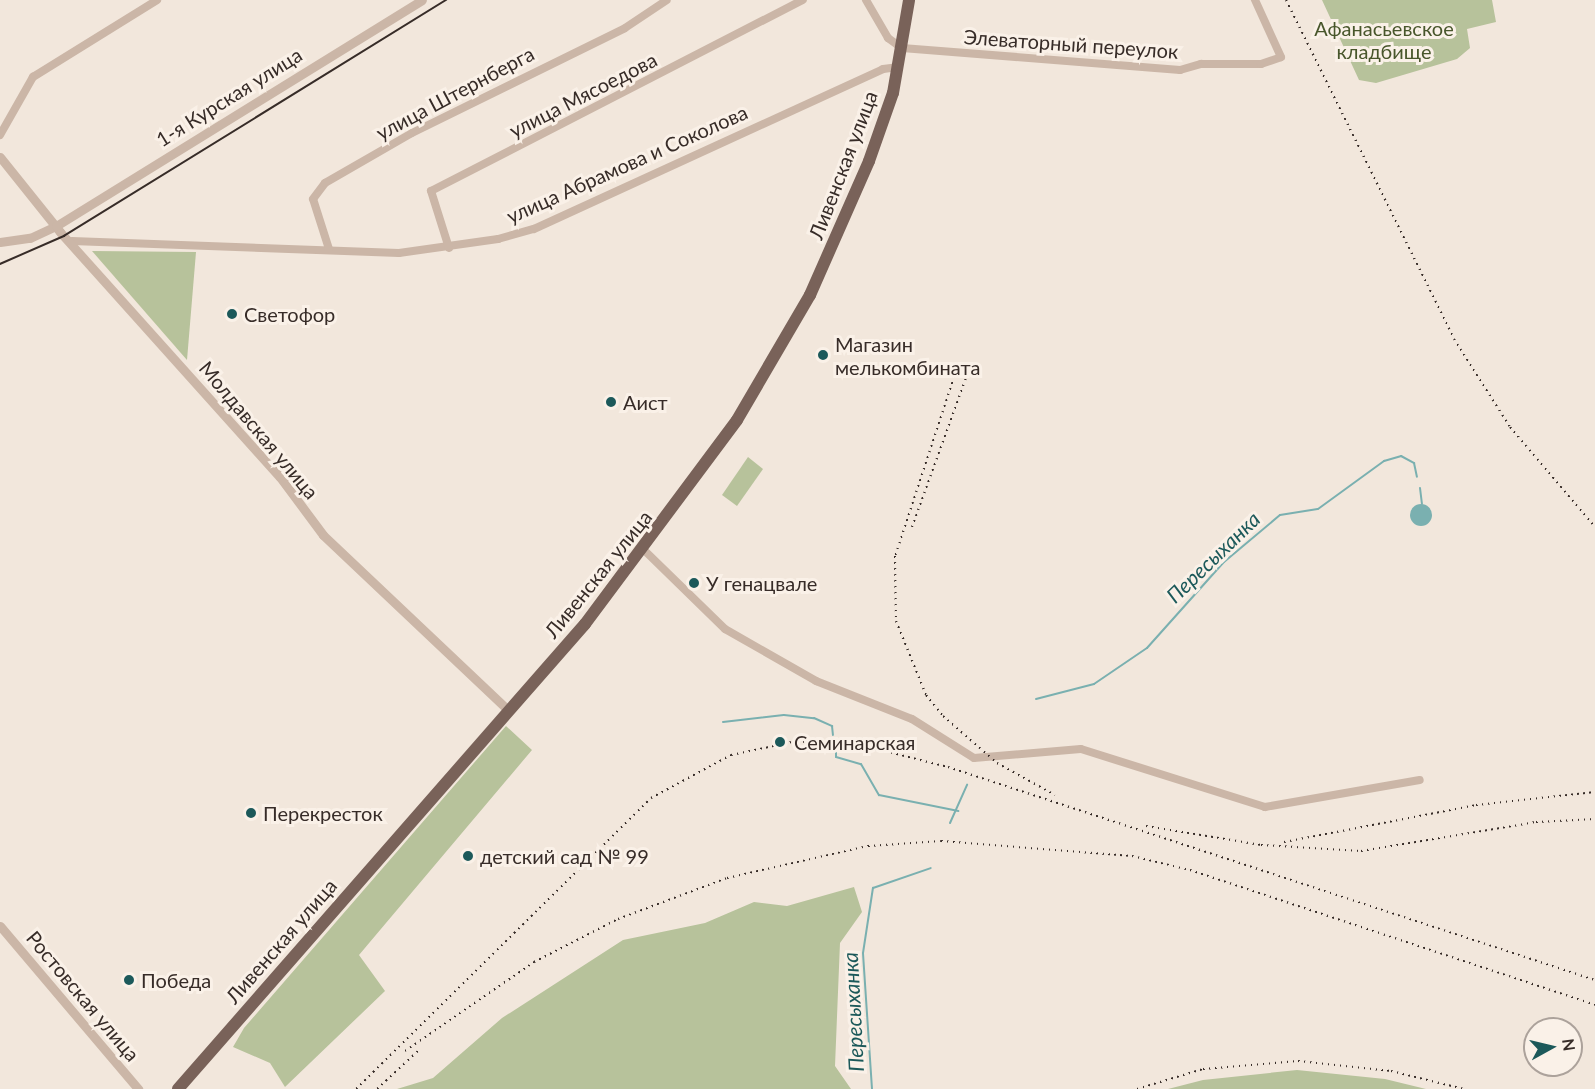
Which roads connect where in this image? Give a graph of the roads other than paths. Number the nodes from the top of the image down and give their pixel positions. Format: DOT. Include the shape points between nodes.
graph roads {
  1 [pos="157,0"];
  2 [pos="422,0"];
  3 [pos="667,0"];
  4 [pos="803,0"];
  5 [pos="866,0"];
  6 [pos="909,0"];
  7 [pos="1255,0"];
  8 [pos="902,48"];
  9 [pos="898,67"];
  10 [pos="0,135"];
  11 [pos="0,157"];
  12 [pos="56,225"];
  13 [pos="72,240"];
  14 [pos="0,242"];
  15 [pos="448,248"];
  16 [pos="329,249"];
  17 [pos="644,550"];
  18 [pos="508,710"];
  19 [pos="1420,780"];
  20 [pos="0,926"];
  21 [pos="138,1089"];
  22 [pos="178,1089"];
  1 -- 10 [label="street" via="33,77"];
  2 -- 12 [label="street, 1-я Курская улица"];
  3 -- 16 [label="street, улица Штернберга" via="625,28 421,128 325,183 313,199"];
  4 -- 15 [label="street, улица Мясоедова" via="430,191"];
  5 -- 8 [label="street" via="888,38"];
  6 -- 8 [label="main road, Ливенская улица"];
  7 -- 8 [label="street, Элеваторный переулок" via="1281,57 1261,64 1201,64 1180,70"];
  8 -- 9 [label="main road, Ливенская улица"];
  9 -- 15 [label="street, улица Абрамова и Соколова" via="886,68 534,229"];
  9 -- 17 [label="main road, Ливенская улица" via="881,131 799,317 737,420"];
  11 -- 12 [label="street, Молдавская улица"];
  12 -- 13 [label="street, Молдавская улица"];
  12 -- 14 [label="street" via="30,238"];
  13 -- 16 [label="street, улица Абрамова и Соколова"];
  13 -- 18 [label="street, Молдавская улица" via="280,477 323,535"];
  15 -- 16 [label="street, улица Абрамова и Соколова" via="399,253"];
  17 -- 18 [label="main road, Ливенская улица"];
  17 -- 19 [label="street" via="724,629 816,681 912,719 974,758 1081,749 1265,807"];
  18 -- 22 [label="main road, Ливенская улица"];
  20 -- 21 [label="street, Ростовская улица"];
}
